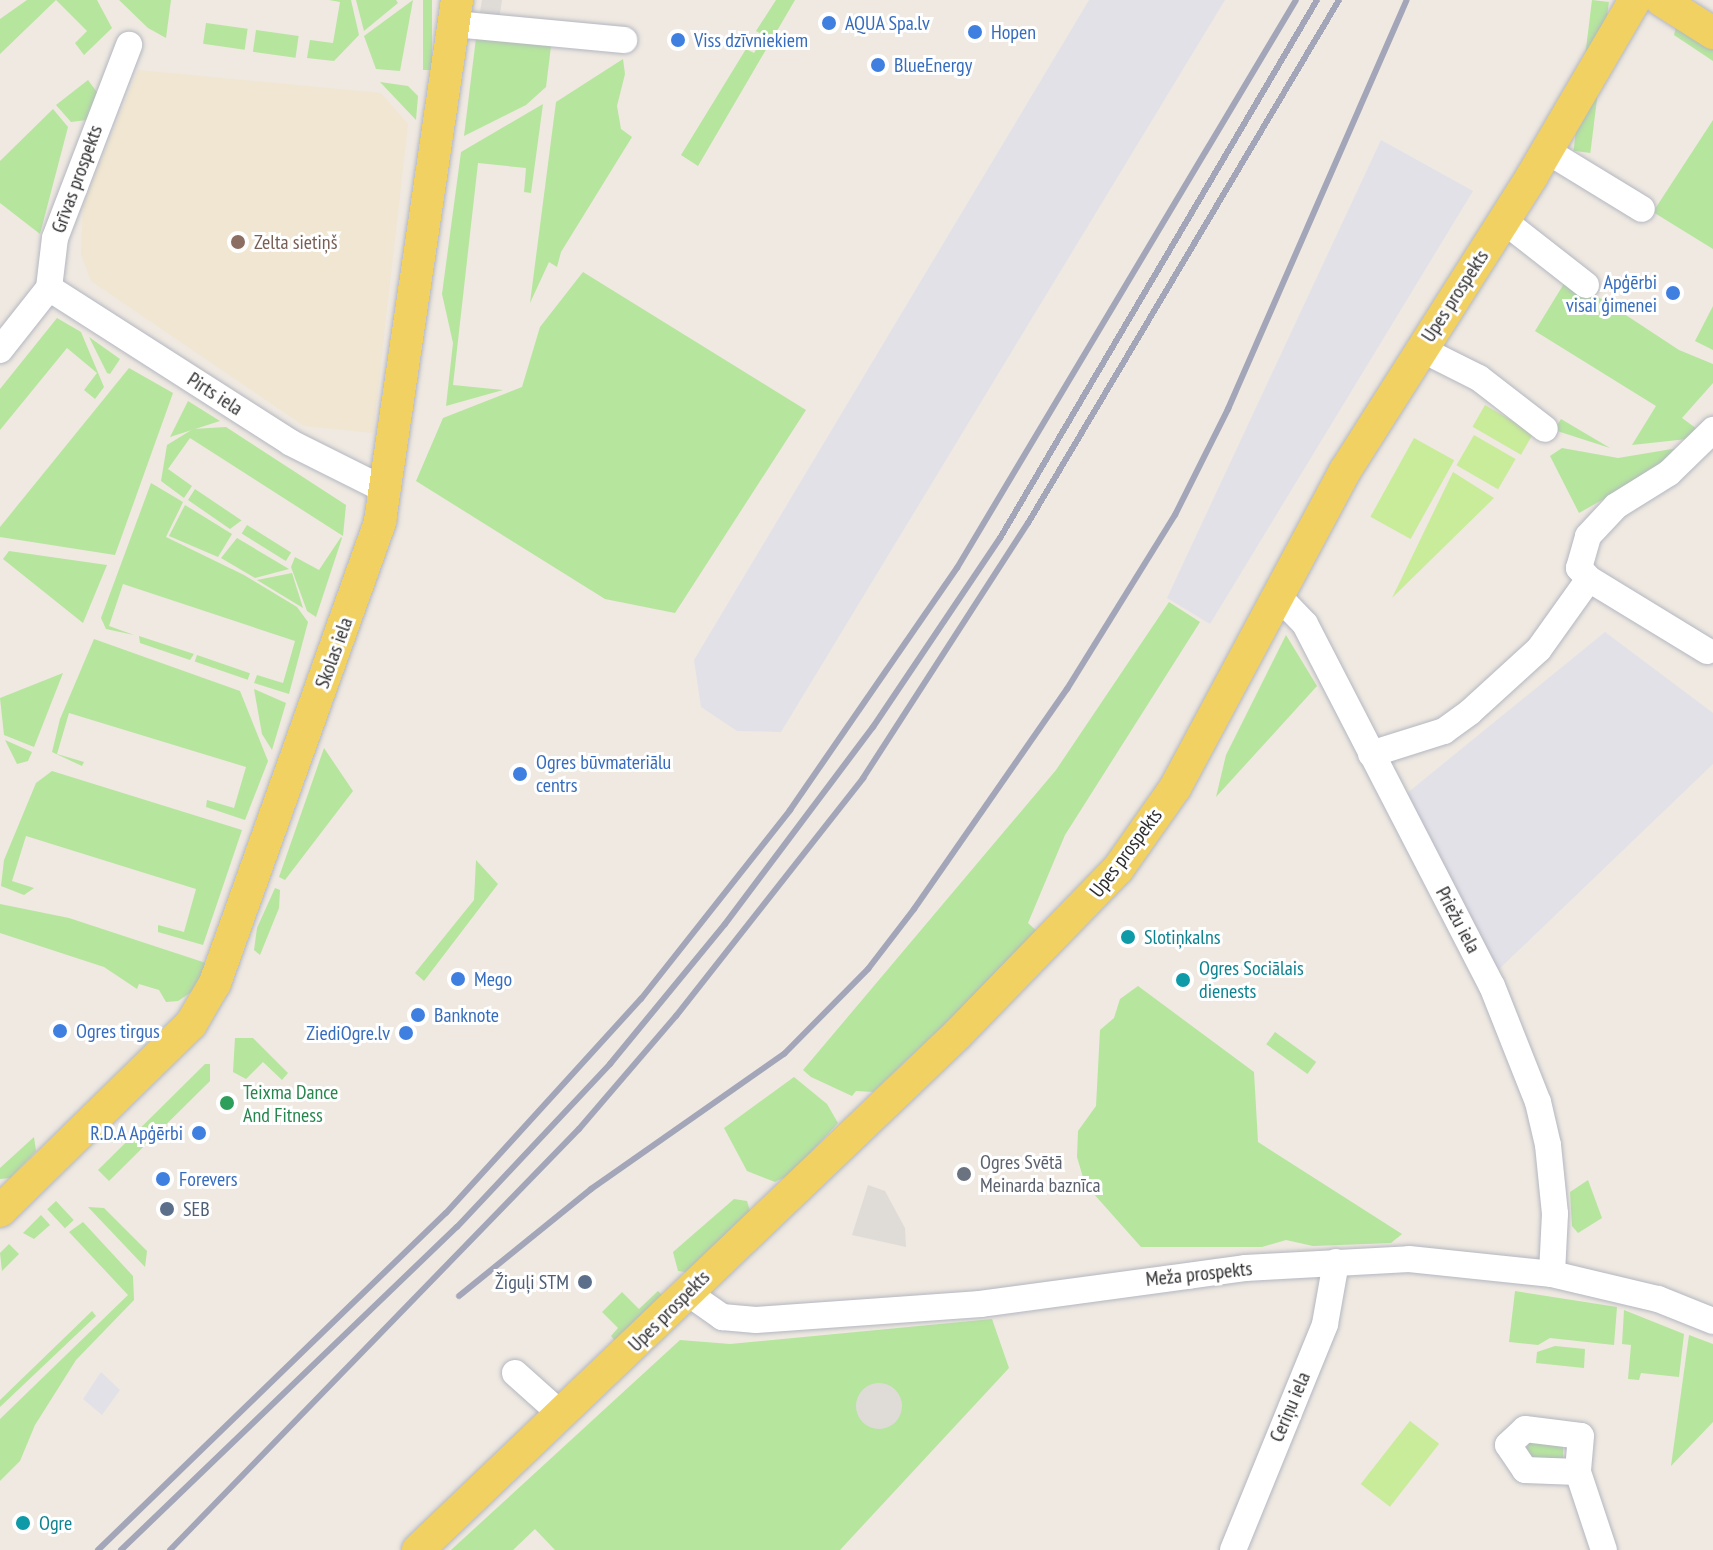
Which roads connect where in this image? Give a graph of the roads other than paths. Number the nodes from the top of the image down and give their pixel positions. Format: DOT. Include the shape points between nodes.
graph roads {
  1 [pos="1635,0"];
  2 [pos="1661,0"];
  3 [pos="455,12"];
  4 [pos="1713,33"];
  5 [pos="624,40"];
  6 [pos="129,45"];
  7 [pos="1547,151"];
  8 [pos="1642,209"];
  9 [pos="1504,221"];
  10 [pos="1586,285"];
  11 [pos="49,288"];
  12 [pos="1421,349"];
  13 [pos="0,350"];
  14 [pos="1545,429"];
  15 [pos="1713,430"];
  16 [pos="387,491"];
  17 [pos="1589,579"];
  18 [pos="1279,597"];
  19 [pos="1707,651"];
  20 [pos="1371,754"];
  21 [pos="0,1211"];
  22 [pos="1336,1262"];
  23 [pos="1552,1274"];
  24 [pos="688,1293"];
  25 [pos="1713,1321"];
  26 [pos="515,1373"];
  27 [pos="562,1415"];
  28 [pos="1578,1472"];
  29 [pos="418,1550"];
  30 [pos="1233,1550"];
  31 [pos="1604,1550"];
  1 -- 7 [label="main road, Upes prospekts"];
  2 -- 4 [label="main road"];
  3 -- 5 [label="street"];
  3 -- 16 [label="main road, Skolas iela"];
  6 -- 11 [label="street, Grīvas prospekts" via="55,238"];
  7 -- 8 [label="street"];
  7 -- 9 [label="main road, Upes prospekts"];
  9 -- 10 [label="street"];
  9 -- 12 [label="main road, Upes prospekts"];
  11 -- 13 [label="street"];
  11 -- 16 [label="street, Pirts iela" via="291,443"];
  12 -- 14 [label="street" via="1479,378"];
  12 -- 18 [label="main road, Upes prospekts" via="1345,471"];
  15 -- 17 [label="street" via="1669,473 1616,506 1588,536 1579,568"];
  16 -- 21 [label="main road, Skolas iela" via="342,634 209,994 191,1024"];
  17 -- 19 [label="street"];
  17 -- 20 [label="street" via="1539,649 1470,712 1444,731"];
  18 -- 20 [label="street, Priežu iela" via="1305,624"];
  18 -- 24 [label="main road, Upes prospekts" via="1175,788 1118,869 968,1025"];
  20 -- 23 [label="street, Priežu iela" via="1492,986 1538,1102 1555,1214"];
  22 -- 23 [label="street, Meža prospekts" via="1437,1260"];
  22 -- 24 [label="street, Meža prospekts" via="1167,1276 980,1304 756,1320 722,1317"];
  22 -- 30 [label="street, Ceriņu iela" via="1325,1324"];
  23 -- 25 [label="street, Meža prospekts" via="1658,1299"];
  24 -- 27 [label="main road, Upes prospekts"];
  26 -- 27 [label="street"];
  27 -- 29 [label="main road, Upes prospekts"];
  28 -- 31 [label="street"];
}
